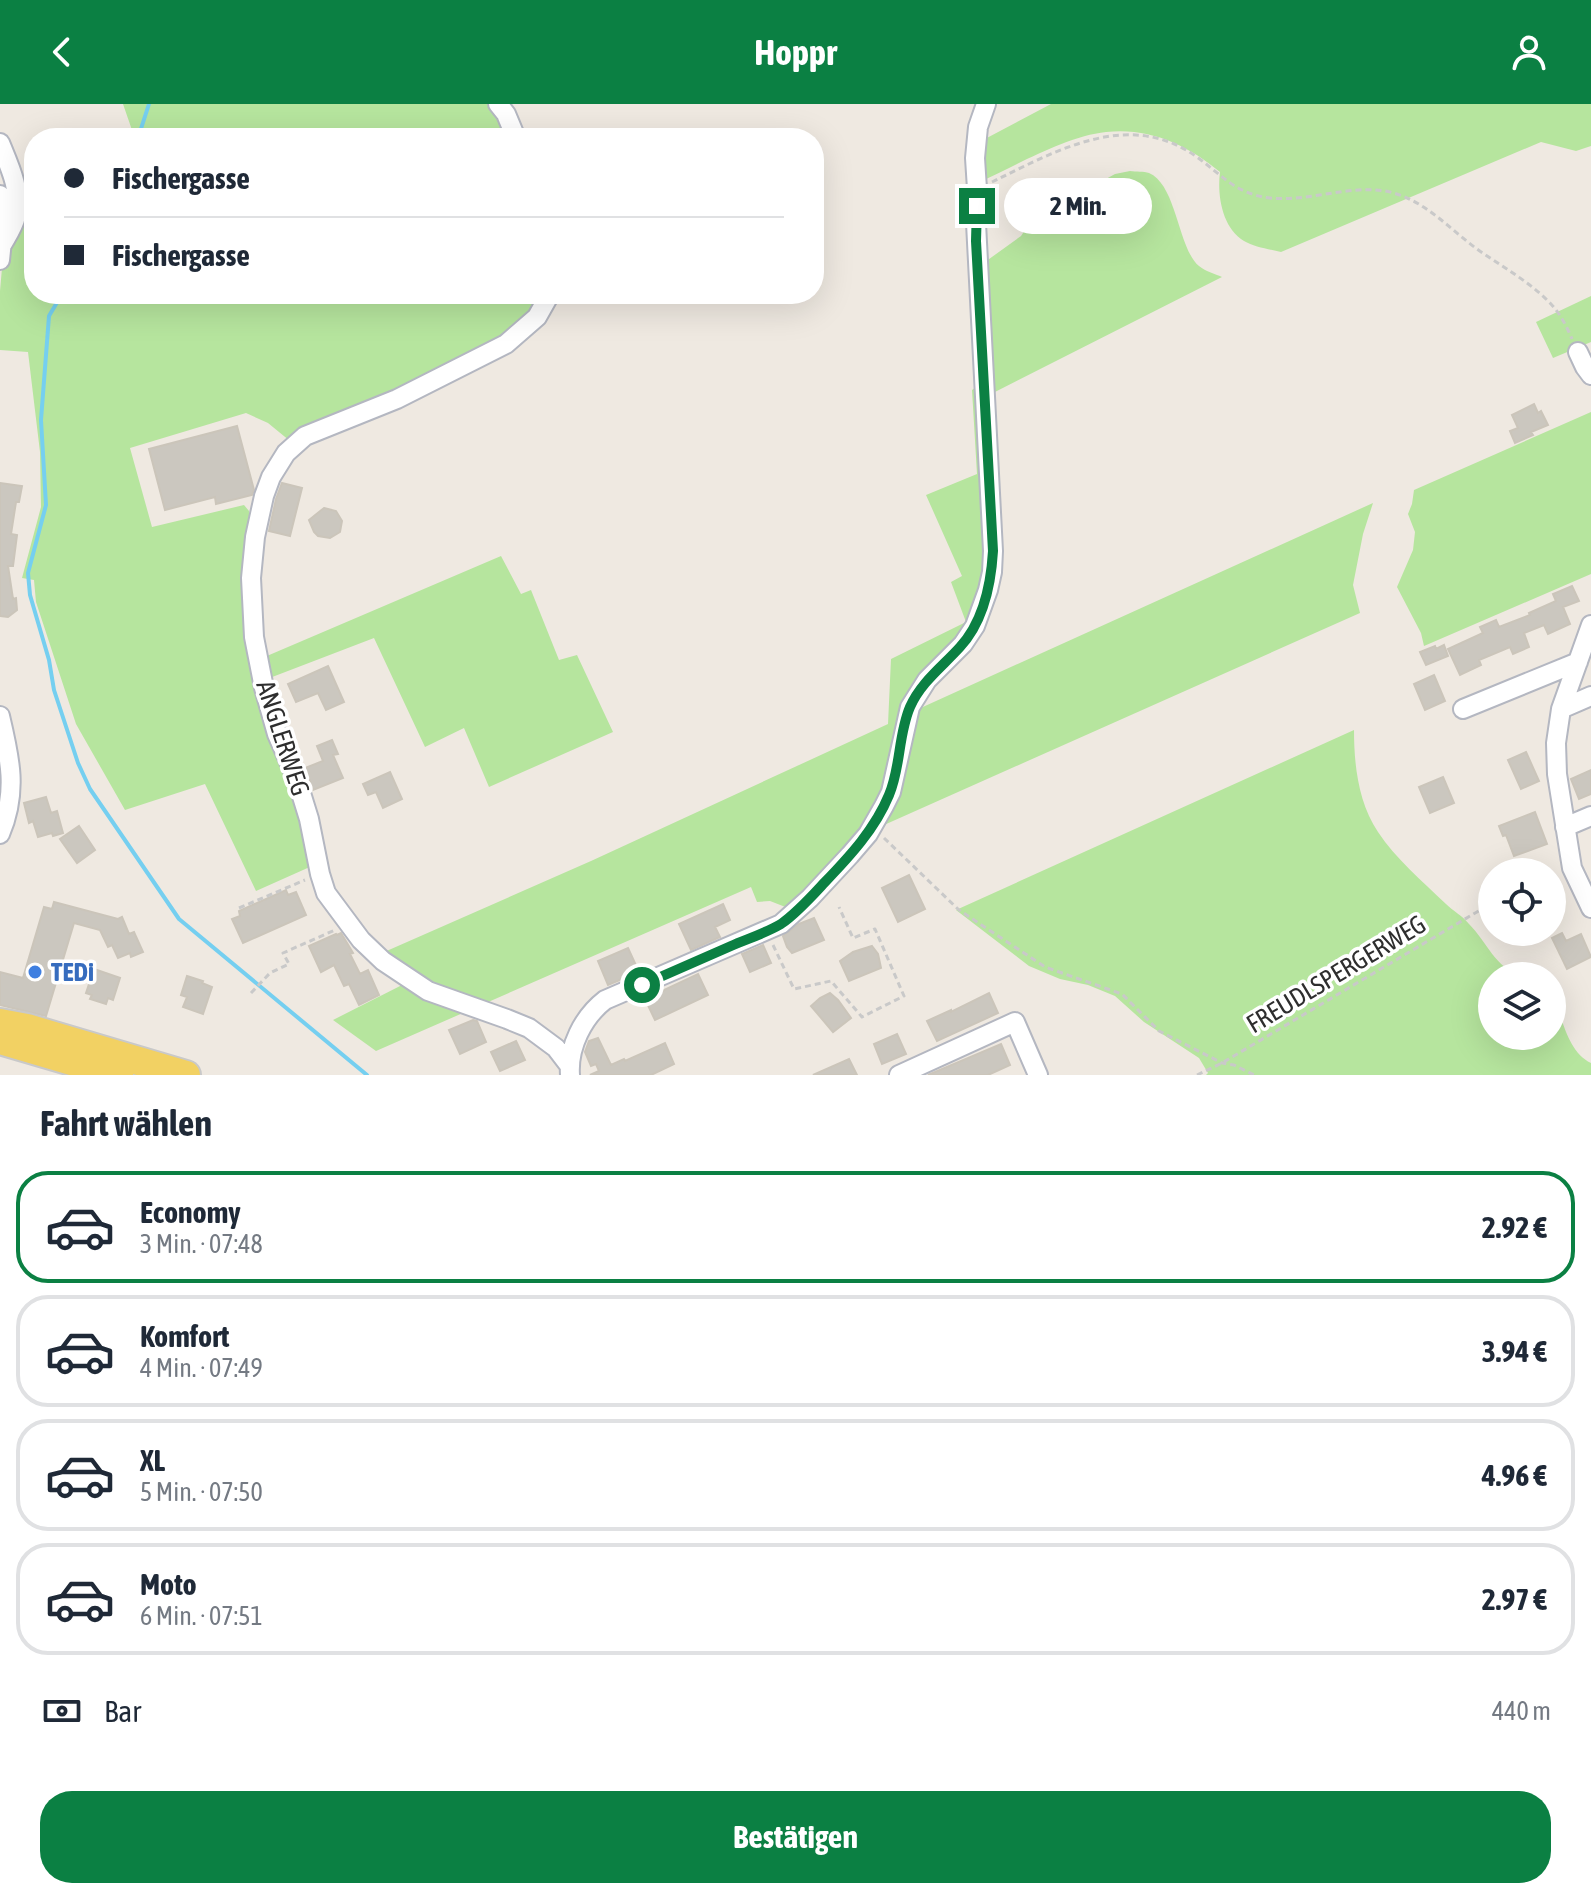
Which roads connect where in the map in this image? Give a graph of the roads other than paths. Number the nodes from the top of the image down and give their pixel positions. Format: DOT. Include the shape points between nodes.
graph roads {
  1 [pos="498,104"];
  2 [pos="986,104"];
  3 [pos="512,128"];
  4 [pos="0,143"];
  5 [pos="0,195"];
  6 [pos="1,253"];
  7 [pos="544,304"];
  8 [pos="1578,352"];
  9 [pos="1591,375"];
  10 [pos="1591,625"];
  11 [pos="1578,662"];
  12 [pos="1591,696"];
  13 [pos="1463,709"];
  14 [pos="1561,709"];
  15 [pos="0,716"];
  16 [pos="1591,816"];
  17 [pos="1565,827"];
  18 [pos="0,834"];
  19 [pos="1591,908"];
  20 [pos="0,1023"];
  21 [pos="0,1040"];
  22 [pos="570,1070"];
  23 [pos="119,1075"];
  24 [pos="186,1075"];
  25 [pos="899,1075"];
  26 [pos="1038,1075"];
  1 -- 3 [label="street"];
  2 -- 22 [label="street" via="975,158 976,232 993,551 988,590 975,626 910,707 891,792 850,855 781,924 593,1009 576,1037"];
  4 -- 6 [label="street" via="18,199"];
  5 -- 6 [label="street"];
  7 -- 22 [label="street, ANGLERWEG" via="506,344 397,399 305,436 286,453 264,496 251,578 264,688 309,819 326,893 383,961 447,999 529,1028 556,1048"];
  8 -- 9 [label="street"];
  10 -- 11 [label="street"];
  11 -- 13 [label="street"];
  11 -- 14 [label="street"];
  12 -- 14 [label="street"];
  14 -- 17 [label="street" via="1557,774"];
  15 -- 18 [label="street" via="11,777"];
  16 -- 17 [label="street"];
  17 -- 19 [label="street" via="1572,868"];
  20 -- 24 [label="main road"];
  21 -- 23 [label="main road"];
  25 -- 26 [label="street" via="1015,1022"];
}
